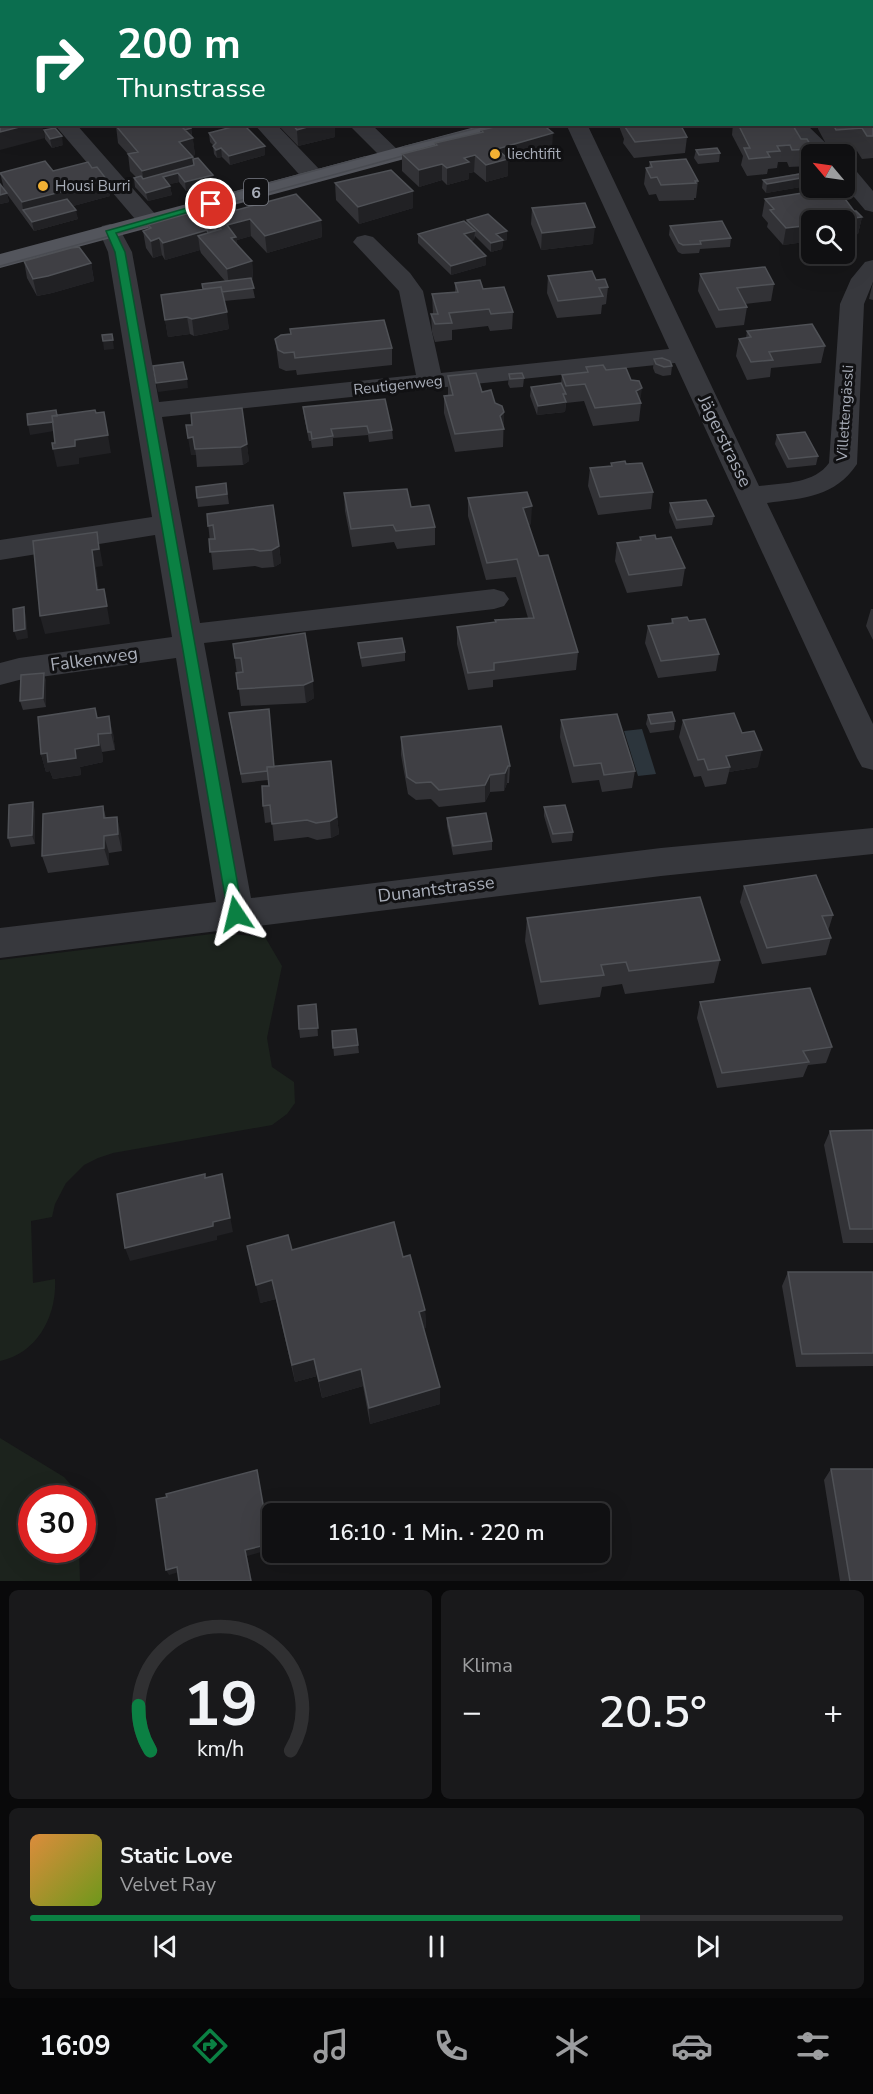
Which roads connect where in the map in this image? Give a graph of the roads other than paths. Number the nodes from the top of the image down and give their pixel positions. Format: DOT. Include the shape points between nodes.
graph roads {
  1 [pos="66,126"];
  2 [pos="266,126"];
  3 [pos="361,126"];
  4 [pos="383,126"];
  5 [pos="504,126"];
  6 [pos="577,126"];
  7 [pos="795,126"];
  8 [pos="815,144"];
  9 [pos="401,152"];
  10 [pos="313,176"];
  11 [pos="855,184"];
  12 [pos="873,205"];
  13 [pos="149,221"];
  14 [pos="110,231"];
  15 [pos="365,242"];
  16 [pos="0,261"];
  17 [pos="873,267"];
  18 [pos="683,356"];
  19 [pos="430,382"];
  20 [pos="148,411"];
  21 [pos="752,496"];
  22 [pos="167,524"];
  23 [pos="0,550"];
  24 [pos="494,598"];
  25 [pos="187,640"];
  26 [pos="0,674"];
  27 [pos="873,758"];
  28 [pos="873,841"];
  29 [pos="236,914"];
  30 [pos="0,943"];
  1 -- 13 [label="street"];
  2 -- 10 [label="street"];
  3 -- 9 [label="street"];
  4 -- 9 [label="street"];
  5 -- 9 [label="main road, 6"];
  6 -- 18 [label="street, Jägerstrasse"];
  7 -- 8 [label="street"];
  9 -- 10 [label="main road, 6"];
  10 -- 13 [label="main road, 6"];
  11 -- 12 [label="street"];
  13 -- 14 [label="main road, 6"];
  14 -- 16 [label="main road, 6"];
  14 -- 20 [label="street" via="120,252"];
  15 -- 19 [label="street" via="411,291"];
  17 -- 21 [label="street, Villettengässli" via="859,284 852,304 843,464 839,472 823,484"];
  18 -- 19 [label="street, Reutigenweg"];
  18 -- 21 [label="street, Jägerstrasse"];
  19 -- 20 [label="street, Reutigenweg"];
  20 -- 22 [label="street"];
  21 -- 27 [label="street, Jägerstrasse"];
  22 -- 23 [label="street"];
  22 -- 25 [label="street"];
  24 -- 25 [label="street, Falkenweg"];
  25 -- 26 [label="street, Falkenweg"];
  25 -- 29 [label="street"];
  28 -- 29 [label="street, Dunantstrasse" via="661,862"];
  29 -- 30 [label="street, Dunantstrasse"];
}
